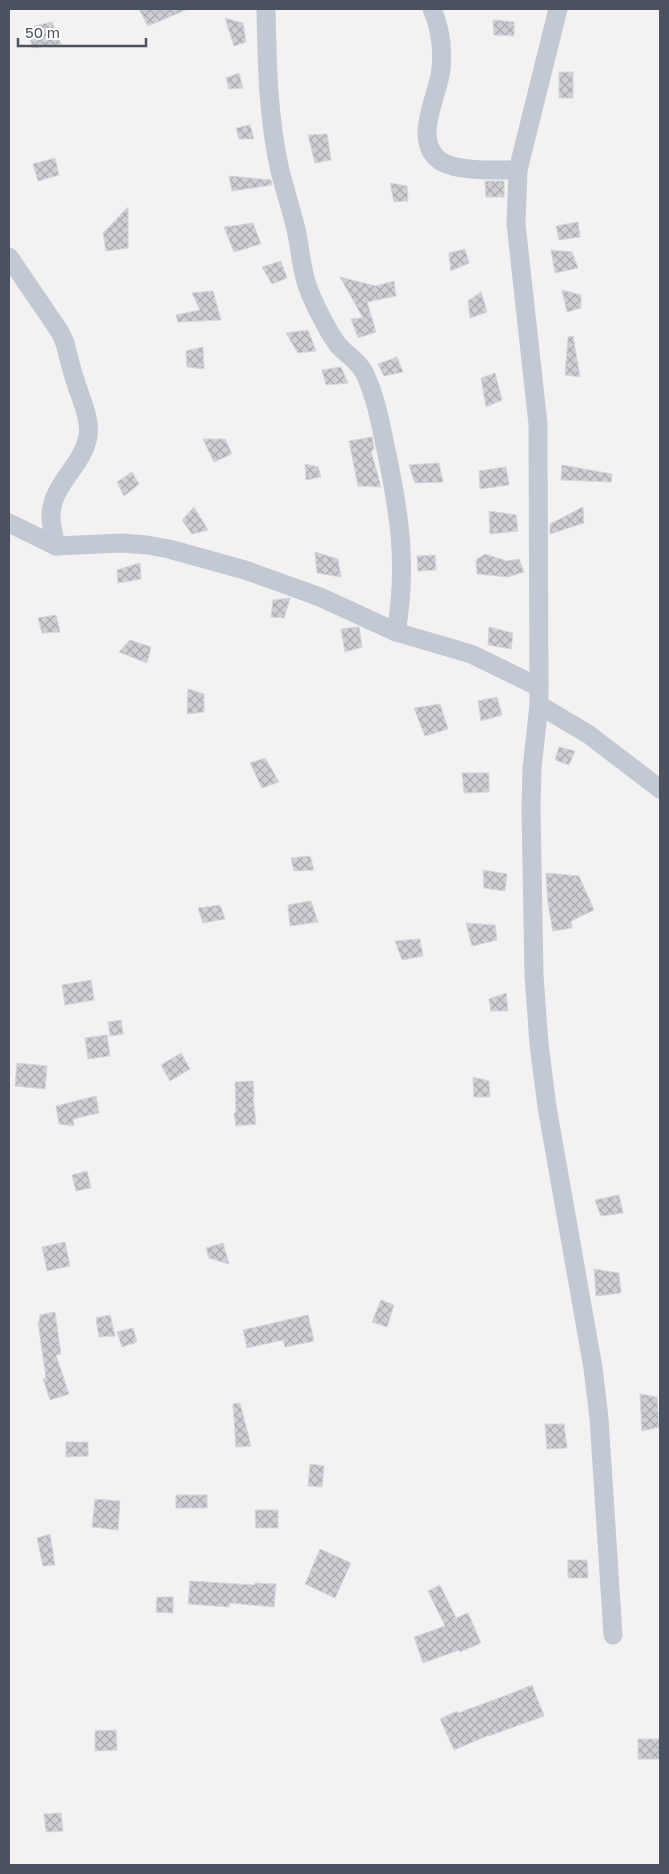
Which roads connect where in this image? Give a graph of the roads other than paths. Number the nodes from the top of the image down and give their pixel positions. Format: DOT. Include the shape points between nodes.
graph roads {
  1 [pos="266,9"];
  2 [pos="432,9"];
  3 [pos="558,9"];
  4 [pos="518,170"];
  5 [pos="9,257"];
  6 [pos="9,523"];
  7 [pos="56,546"];
  8 [pos="396,632"];
  9 [pos="539,696"];
  10 [pos="660,789"];
  11 [pos="613,1635"];
  1 -- 8 [label="street" via="272,118 280,170 307,286 331,335 363,371 378,408 403,551"];
  2 -- 4 [label="street" via="442,57 437,90 427,119 431,148 438,159 448,164"];
  3 -- 4 [label="street"];
  4 -- 9 [label="street" via="516,224 538,424"];
  5 -- 7 [label="street" via="60,332 87,421 84,449 54,500 51,516"];
  6 -- 7 [label="street"];
  7 -- 8 [label="street" via="122,543 169,549 287,584"];
  8 -- 9 [label="street" via="471,654"];
  9 -- 10 [label="street"];
  9 -- 11 [label="street" via="531,809 538,1044 557,1172 593,1368"];
}
